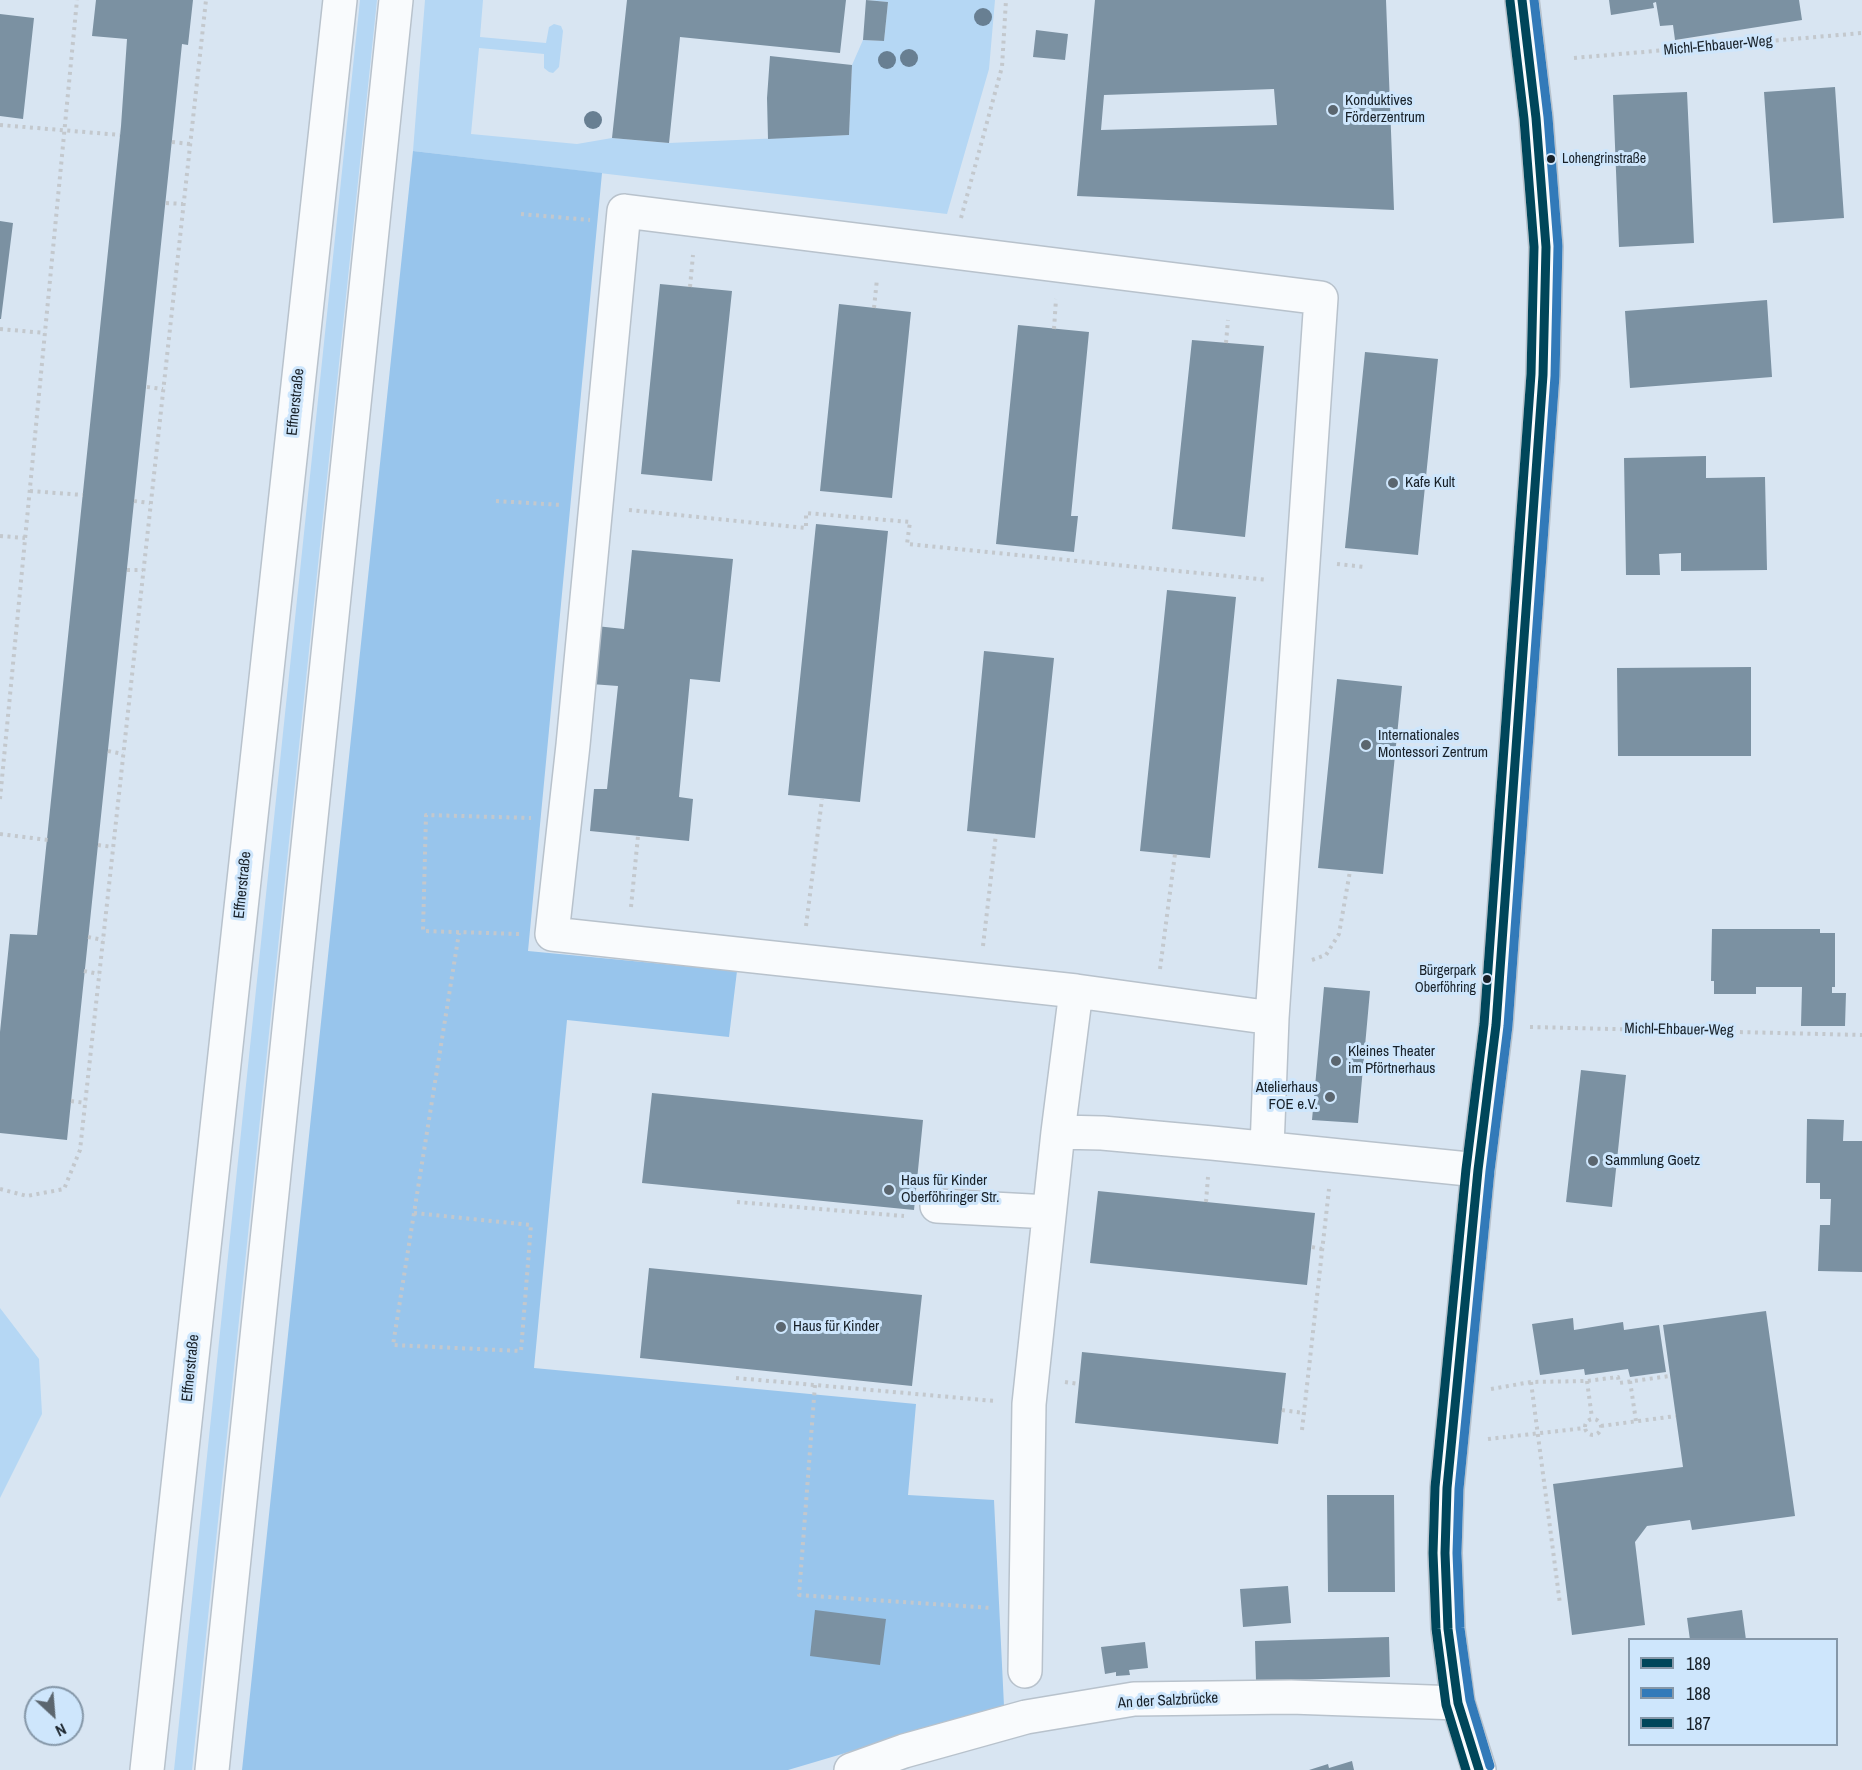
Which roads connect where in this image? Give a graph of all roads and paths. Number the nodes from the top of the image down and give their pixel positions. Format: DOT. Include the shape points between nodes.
graph roads {
  1 [pos="77,0"];
  2 [pos="206,0"];
  3 [pos="340,0"];
  4 [pos="396,0"];
  5 [pos="1006,0"];
  6 [pos="1522,0"];
  7 [pos="1862,33"];
  8 [pos="1574,58"];
  9 [pos="0,125"];
  10 [pos="64,130"];
  11 [pos="120,135"];
  12 [pos="172,142"];
  13 [pos="190,144"];
  14 [pos="166,203"];
  15 [pos="183,204"];
  16 [pos="521,214"];
  17 [pos="623,224"];
  18 [pos="951,253"];
  19 [pos="0,329"];
  20 [pos="45,333"];
  21 [pos="147,387"];
  22 [pos="163,388"];
  23 [pos="30,491"];
  24 [pos="82,495"];
  25 [pos="134,501"];
  26 [pos="496,501"];
  27 [pos="150,502"];
  28 [pos="596,507"];
  29 [pos="0,536"];
  30 [pos="25,538"];
  31 [pos="127,570"];
  32 [pos="143,570"];
  33 [pos="1302,583"];
  34 [pos="3,741"];
  35 [pos="108,751"];
  36 [pos="123,754"];
  37 [pos="0,799"];
  38 [pos="822,799"];
  39 [pos="565,819"];
  40 [pos="0,834"];
  41 [pos="996,834"];
  42 [pos="638,836"];
  43 [pos="48,840"];
  44 [pos="98,845"];
  45 [pos="112,847"];
  46 [pos="1175,854"];
  47 [pos="1350,871"];
  48 [pos="459,933"];
  49 [pos="552,934"];
  50 [pos="88,938"];
  51 [pos="103,940"];
  52 [pos="628,943"];
  53 [pos="802,961"];
  54 [pos="1276,964"];
  55 [pos="84,971"];
  56 [pos="99,974"];
  57 [pos="980,980"];
  58 [pos="1077,991"];
  59 [pos="1155,1002"];
  60 [pos="1272,1018"];
  61 [pos="1496,1025"];
  62 [pos="1862,1035"];
  63 [pos="71,1101"];
  64 [pos="86,1102"];
  65 [pos="1058,1132"];
  66 [pos="1267,1148"];
  67 [pos="1333,1155"];
  68 [pos="1478,1170"];
  69 [pos="0,1189"];
  70 [pos="737,1202"];
  71 [pos="925,1211"];
  72 [pos="1049,1212"];
  73 [pos="414,1214"];
  74 [pos="1312,1247"];
  75 [pos="1323,1248"];
  76 [pos="1670,1376"];
  77 [pos="736,1378"];
  78 [pos="1587,1381"];
  79 [pos="1630,1381"];
  80 [pos="1531,1382"];
  81 [pos="814,1385"];
  82 [pos="1490,1389"];
  83 [pos="1029,1404"];
  84 [pos="1282,1410"];
  85 [pos="1304,1413"];
  86 [pos="1676,1416"];
  87 [pos="1592,1418"];
  88 [pos="1636,1421"];
  89 [pos="1601,1426"];
  90 [pos="1585,1428"];
  91 [pos="1302,1431"];
  92 [pos="1538,1434"];
  93 [pos="1488,1439"];
  94 [pos="1560,1604"];
  95 [pos="1025,1610"];
  96 [pos="1025,1671"];
  97 [pos="1458,1703"];
  98 [pos="147,1770"];
  99 [pos="212,1770"];
  100 [pos="851,1770"];
  101 [pos="1479,1770"];
  1 -- 10 [label="path"];
  2 -- 13 [label="path"];
  3 -- 98 [label="main road, Effnerstraße"];
  4 -- 99 [label="main road"];
  5 -- 18 [label="path" via="1002,67"];
  6 -- 61 [label="main road" via="1546,247 1543,375"];
  7 -- 8 [label="path, Michl-Ehbauer-Weg"];
  9 -- 10 [label="path"];
  10 -- 11 [label="path"];
  10 -- 20 [label="path"];
  12 -- 13 [label="path"];
  13 -- 15 [label="path"];
  14 -- 15 [label="path"];
  15 -- 22 [label="path"];
  16 -- 17 [label="path"];
  17 -- 18 [label="main road" via="624,211"];
  17 -- 28 [label="main road"];
  18 -- 33 [label="main road" via="1321,298"];
  19 -- 20 [label="path"];
  20 -- 23 [label="path"];
  21 -- 22 [label="path"];
  22 -- 27 [label="path"];
  23 -- 24 [label="path"];
  23 -- 30 [label="path"];
  25 -- 27 [label="path"];
  26 -- 28 [label="path"];
  27 -- 32 [label="path"];
  28 -- 33 [label="path" via="806,528 806,513 910,522 907,544"];
  28 -- 39 [label="main road"];
  29 -- 30 [label="path"];
  30 -- 34 [label="path"];
  31 -- 32 [label="path"];
  32 -- 36 [label="path"];
  33 -- 54 [label="main road"];
  34 -- 37 [label="path"];
  35 -- 36 [label="path"];
  36 -- 45 [label="path"];
  38 -- 53 [label="path"];
  39 -- 48 [label="path" via="426,815 423,931"];
  39 -- 49 [label="main road"];
  40 -- 43 [label="path"];
  41 -- 57 [label="path"];
  42 -- 52 [label="path"];
  44 -- 45 [label="path"];
  45 -- 51 [label="path"];
  46 -- 59 [label="path"];
  47 -- 54 [label="path" via="1339,934 1326,955 1300,965"];
  48 -- 49 [label="path"];
  48 -- 73 [label="path"];
  49 -- 52 [label="main road"];
  50 -- 51 [label="path"];
  51 -- 56 [label="path"];
  52 -- 53 [label="main road"];
  53 -- 57 [label="main road"];
  54 -- 60 [label="main road"];
  55 -- 56 [label="path"];
  56 -- 64 [label="path"];
  57 -- 58 [label="main road"];
  58 -- 59 [label="main road"];
  58 -- 65 [label="main road"];
  59 -- 60 [label="main road"];
  60 -- 66 [label="main road"];
  61 -- 62 [label="path, Michl-Ehbauer-Weg"];
  61 -- 68 [label="main road"];
  63 -- 64 [label="path"];
  64 -- 69 [label="path" via="80,1150 64,1189 27,1196"];
  65 -- 66 [label="main road"];
  65 -- 72 [label="main road"];
  66 -- 67 [label="main road"];
  67 -- 68 [label="main road"];
  67 -- 75 [label="path"];
  68 -- 97 [label="main road" via="1447,1488 1448,1629"];
  70 -- 71 [label="path"];
  71 -- 72 [label="main road"];
  72 -- 83 [label="main road"];
  73 -- 73 [label="path" via="393,1345 521,1351 531,1225"];
  74 -- 75 [label="path"];
  75 -- 85 [label="path"];
  76 -- 79 [label="path"];
  77 -- 81 [label="path"];
  78 -- 79 [label="path" via="1618,1377 1619,1383"];
  78 -- 80 [label="path"];
  78 -- 87 [label="path"];
  79 -- 88 [label="path"];
  80 -- 82 [label="path"];
  80 -- 92 [label="path"];
  81 -- 83 [label="path"];
  81 -- 95 [label="path" via="799,1595"];
  83 -- 95 [label="main road"];
  84 -- 85 [label="path"];
  85 -- 91 [label="path"];
  86 -- 88 [label="path"];
  87 -- 89 [label="path"];
  87 -- 90 [label="path" via="1586,1421"];
  88 -- 89 [label="path"];
  89 -- 90 [label="path" via="1593,1435"];
  90 -- 92 [label="path"];
  92 -- 93 [label="path"];
  92 -- 94 [label="path"];
  95 -- 96 [label="main road"];
  97 -- 100 [label="main road, An der Salzbrücke" via="1291,1697 1134,1700 1026,1716"];
  97 -- 101 [label="main road"];
}
